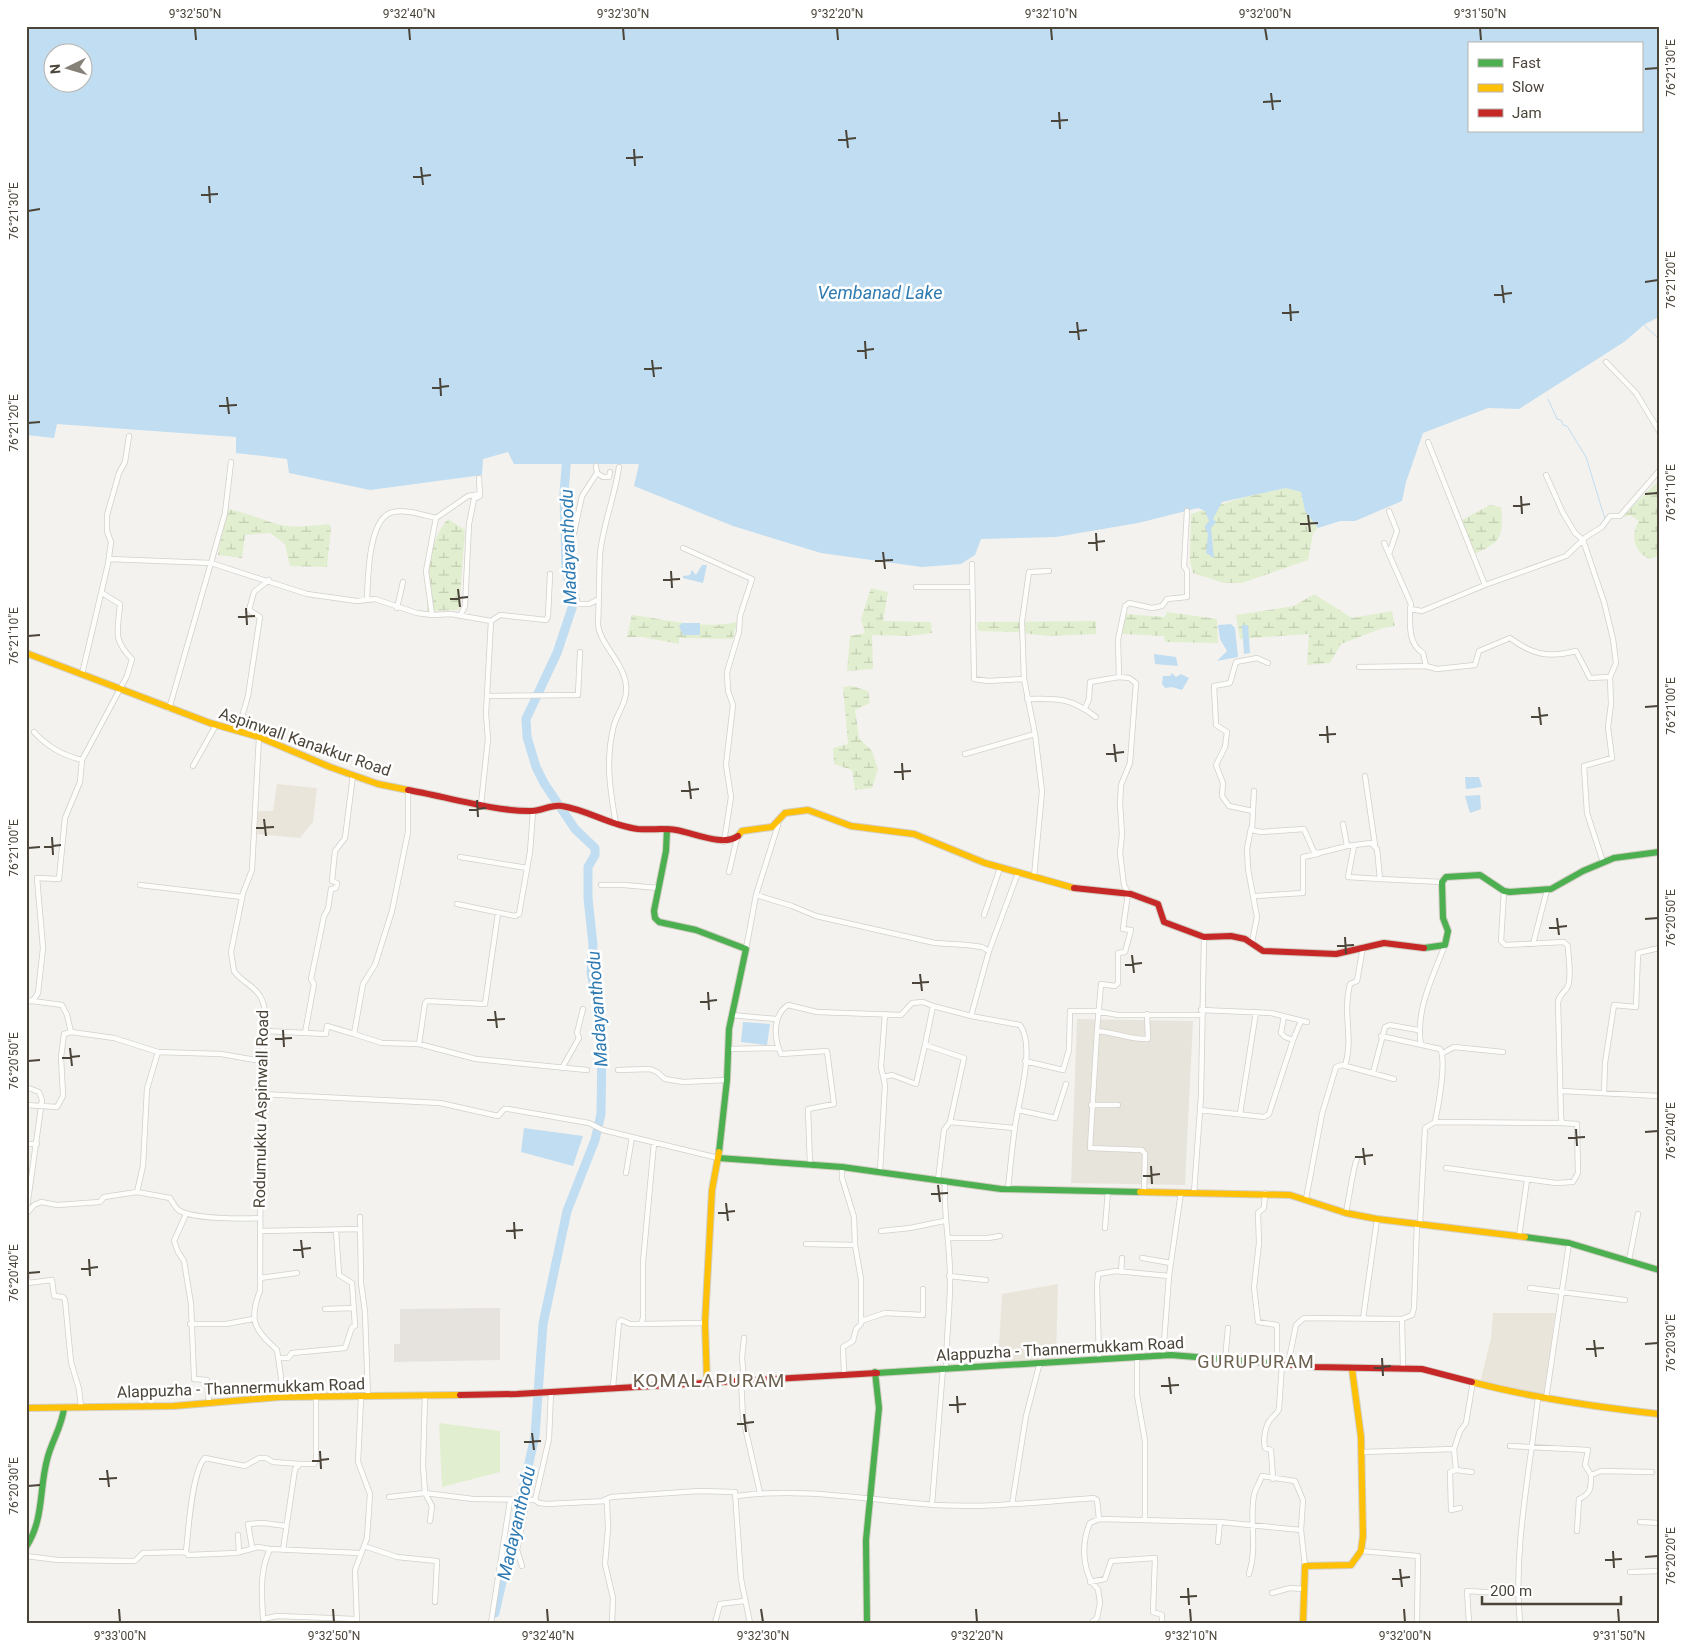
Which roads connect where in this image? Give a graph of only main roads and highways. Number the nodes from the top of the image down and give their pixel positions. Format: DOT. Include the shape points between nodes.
graph roads {
  1 [pos="26,653"];
  2 [pos="667,829"];
  3 [pos="1659,852"];
  4 [pos="718,1158"];
  5 [pos="1659,1270"];
  6 [pos="1352,1369"];
  7 [pos="875,1372"];
  8 [pos="706,1382"];
  9 [pos="26,1408"];
  10 [pos="64,1408"];
  11 [pos="1659,1414"];
  12 [pos="26,1547"];
  13 [pos="868,1623"];
  14 [pos="1303,1623"];
  1 -- 2 [label="main road, Aspinwall Kanakkur Road" via="169,709 259,737 353,776 481,804 533,811 564,806 638,829"];
  2 -- 3 [label="main road" via="729,843 742,830 769,830 778,825 785,812 793,809 813,811 843,824 915,834 1000,868 1084,890 1141,895 1158,904 1164,922 1204,937 1231,936 1252,942 1263,950 1336,954 1384,943 1430,949 1445,945 1448,931 1443,918 1442,882 1446,877 1480,875 1504,891 1547,890 1603,862 1633,854"];
  2 -- 4 [label="main road" via="655,918 746,949 731,1015"];
  4 -- 5 [label="main road" via="842,1167 1008,1189 1290,1195 1377,1219 1569,1243"];
  4 -- 8 [label="main road" via="708,1239"];
  6 -- 7 [label="main road, Alappuzha - Thannermukkam Road" via="1163,1356"];
  6 -- 11 [label="main road, Alappuzha - Thannermukkam Road" via="1403,1368 1442,1372 1546,1399"];
  6 -- 14 [label="main road" via="1362,1452 1364,1518 1361,1551 1351,1565 1305,1566"];
  7 -- 8 [label="main road, Alappuzha - Thannermukkam Road"];
  7 -- 13 [label="main road" via="879,1408 866,1540"];
  8 -- 10 [label="main road, Alappuzha - Thannermukkam Road" via="517,1394 280,1397 174,1406"];
  9 -- 10 [label="main road, Alappuzha - Thannermukkam Road"];
  10 -- 12 [label="main road" via="63,1424 46,1459 36,1528"];
}
